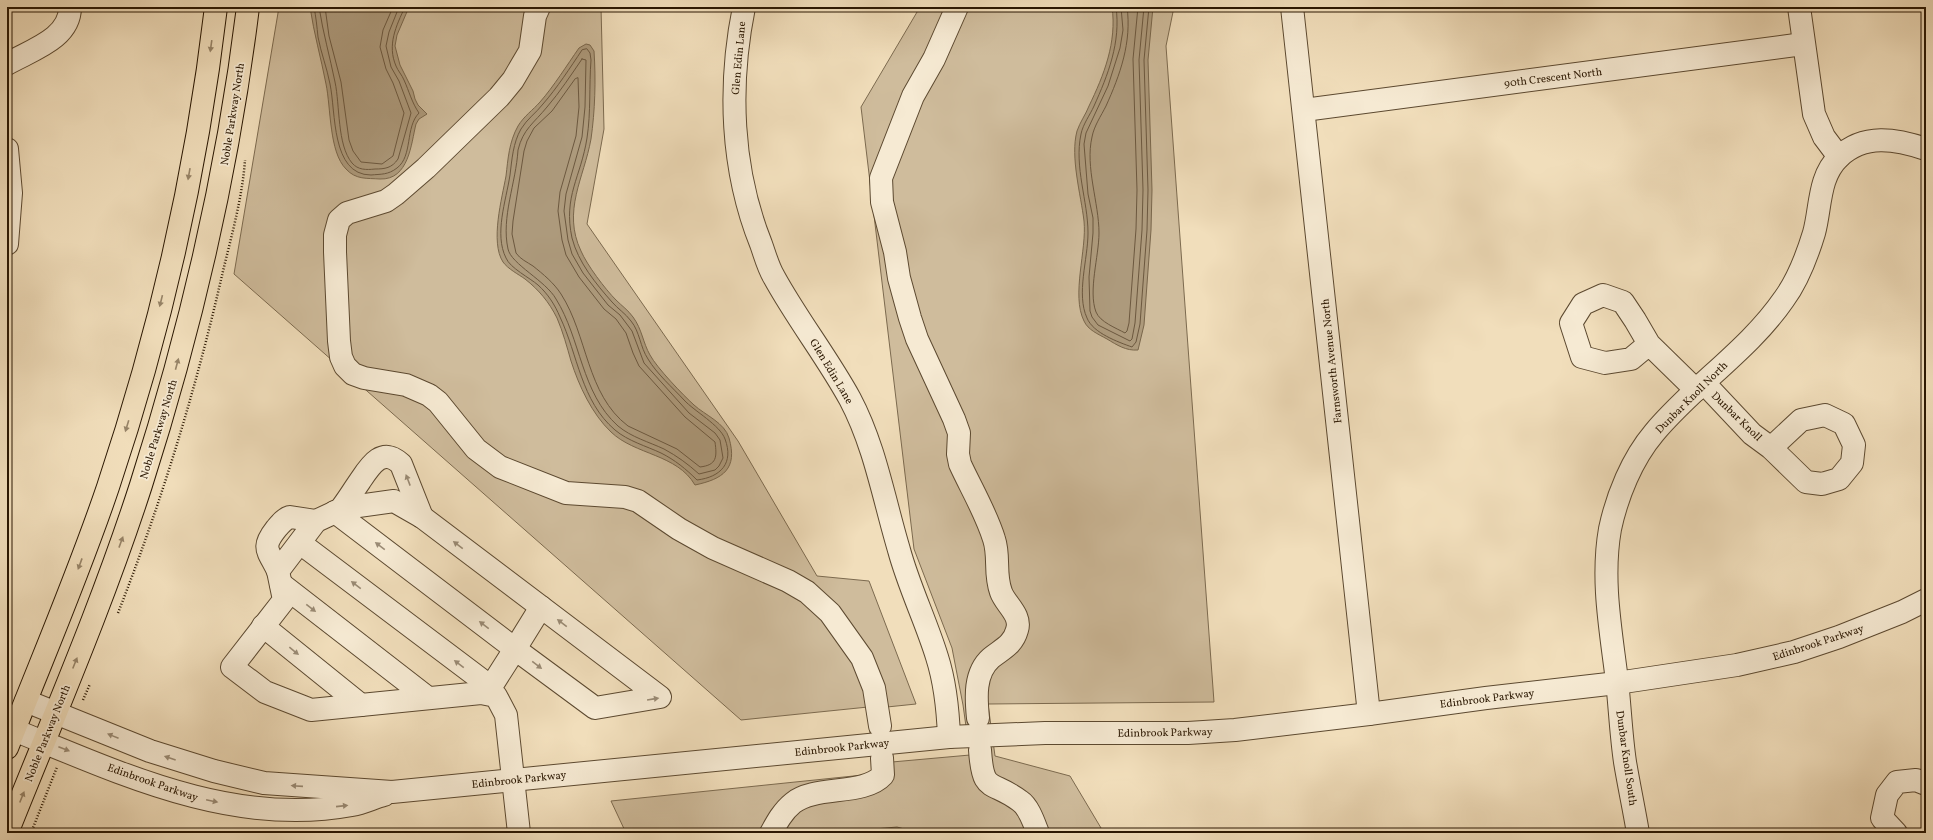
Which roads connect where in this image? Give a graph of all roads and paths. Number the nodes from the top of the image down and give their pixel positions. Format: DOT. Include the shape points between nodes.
graph roads {
  1 [pos="70,7"];
  2 [pos="216,7"];
  3 [pos="248,7"];
  4 [pos="539,7"];
  5 [pos="744,7"];
  6 [pos="957,7"];
  7 [pos="1292,7"];
  8 [pos="1799,7"];
  9 [pos="1803,44"];
  10 [pos="7,64"];
  11 [pos="1304,110"];
  12 [pos="7,149"];
  13 [pos="1926,149"];
  14 [pos="1839,157"];
  15 [pos="7,244"];
  16 [pos="1649,344"];
  17 [pos="1700,387"];
  18 [pos="1771,448"];
  19 [pos="338,511"];
  20 [pos="422,517"];
  21 [pos="316,522"];
  22 [pos="300,542"];
  23 [pos="279,578"];
  24 [pos="1926,600"];
  25 [pos="541,608"];
  26 [pos="263,626"];
  27 [pos="515,649"];
  28 [pos="1617,683"];
  29 [pos="489,690"];
  30 [pos="428,698"];
  31 [pos="26,701"];
  32 [pos="361,705"];
  33 [pos="56,713"];
  34 [pos="1369,714"];
  35 [pos="978,718"];
  36 [pos="880,726"];
  37 [pos="949,737"];
  38 [pos="11,739"];
  39 [pos="43,742"];
  40 [pos="980,750"];
  41 [pos="882,758"];
  42 [pos="58,764"];
  43 [pos="512,780"];
  44 [pos="1926,784"];
  45 [pos="392,792"];
  46 [pos="7,833"];
  47 [pos="31,833"];
  48 [pos="520,833"];
  49 [pos="771,833"];
  50 [pos="1038,833"];
  51 [pos="1638,833"];
  52 [pos="1896,833"];
  1 -- 10 [label="street" via="70,18 56,36"];
  2 -- 31 [label="main road, one-way" via="188,182 148,355 105,495"];
  33 -- 3 [label="main road, Noble Parkway North, one-way" via="140,487 189,323 220,183"];
  4 -- 36 [label="street" via="535,16 530,51 513,80 499,97 396,194 386,201 347,213 339,220 335,235 335,252 339,341 344,366 353,374 364,378 406,385 429,395 438,402 476,449 500,467 566,493 625,497 638,502 712,548 807,592 830,613 862,658 874,688"];
  5 -- 37 [label="street, Glen Edin Lane" via="738,34 734,83 736,132 743,188 772,275 851,401 870,447 899,551 937,657 948,711"];
  6 -- 35 [label="street" via="934,59 913,96 880,178 882,202 910,318 959,433 960,464 994,538 997,552 996,574 1001,594 1017,618 1018,629 1013,638 1004,650 983,666 976,690"];
  7 -- 11 [label="street, Farnsworth Avenue North"];
  8 -- 9 [label="street"];
  9 -- 11 [label="street, 90th Crescent North"];
  9 -- 14 [label="street" via="1814,114 1824,137"];
  11 -- 34 [label="street, Farnsworth Avenue North"];
  12 -- 15 [label="street" via="11,193"];
  13 -- 14 [label="street" via="1875,139 1859,143"];
  14 -- 17 [label="street, Dunbar Knoll North" via="1824,180 1814,232 1802,266 1785,298 1763,326"];
  16 -- 17 [label="street, Dunbar Knoll"];
  17 -- 18 [label="street, Dunbar Knoll"];
  17 -- 28 [label="street, Dunbar Knoll North" via="1652,434 1620,496 1610,529 1605,587"];
  19 -- 20 [label="street" via="394,501"];
  20 -- 19 [label="street, one-way" via="401,464 389,457 372,463"];
  19 -- 21 [label="street"];
  27 -- 19 [label="street, one-way"];
  25 -- 20 [label="street, one-way"];
  21 -- 22 [label="street"];
  21 -- 23 [label="street" via="290,516 268,540 267,548"];
  22 -- 23 [label="street"];
  29 -- 22 [label="street, one-way"];
  23 -- 26 [label="street" via="284,600"];
  23 -- 30 [label="street, one-way"];
  24 -- 28 [label="street, Edinbrook Parkway" via="1840,637 1794,652 1737,665"];
  25 -- 27 [label="street"];
  27 -- 25 [label="street, one-way" via="595,708 660,697"];
  26 -- 32 [label="street, one-way"];
  26 -- 32 [label="street" via="232,667 265,692 311,710"];
  27 -- 29 [label="street"];
  28 -- 34 [label="street, Edinbrook Parkway"];
  28 -- 51 [label="street, Dunbar Knoll South" via="1625,760"];
  29 -- 30 [label="street"];
  29 -- 43 [label="street" via="496,696 506,715"];
  30 -- 32 [label="street"];
  31 -- 33 [label="street, Edinbrook Parkway"];
  31 -- 38 [label="main road"];
  33 -- 39 [label="main road, Noble Parkway North"];
  45 -- 33 [label="street, Edinbrook Parkway, one-way" via="288,785 241,778 164,756"];
  34 -- 37 [label="street, Edinbrook Parkway" via="1188,733 1045,732"];
  37 -- 43 [label="street, Edinbrook Parkway"];
  38 -- 39 [label="street, Edinbrook Parkway"];
  39 -- 45 [label="street, Edinbrook Parkway, one-way" via="177,793 251,808 306,810 345,805"];
  46 -- 39 [label="main road, Noble Parkway North, one-way"];
  40 -- 50 [label="street" via="981,768 986,782 1021,802"];
  41 -- 49 [label="street" via="883,775 878,780 800,799 780,816"];
  42 -- 47 [label="path"];
  43 -- 45 [label="street, Edinbrook Parkway"];
  43 -- 48 [label="street"];
  44 -- 52 [label="street" via="1916,780 1897,782 1887,794 1882,818"];
}
